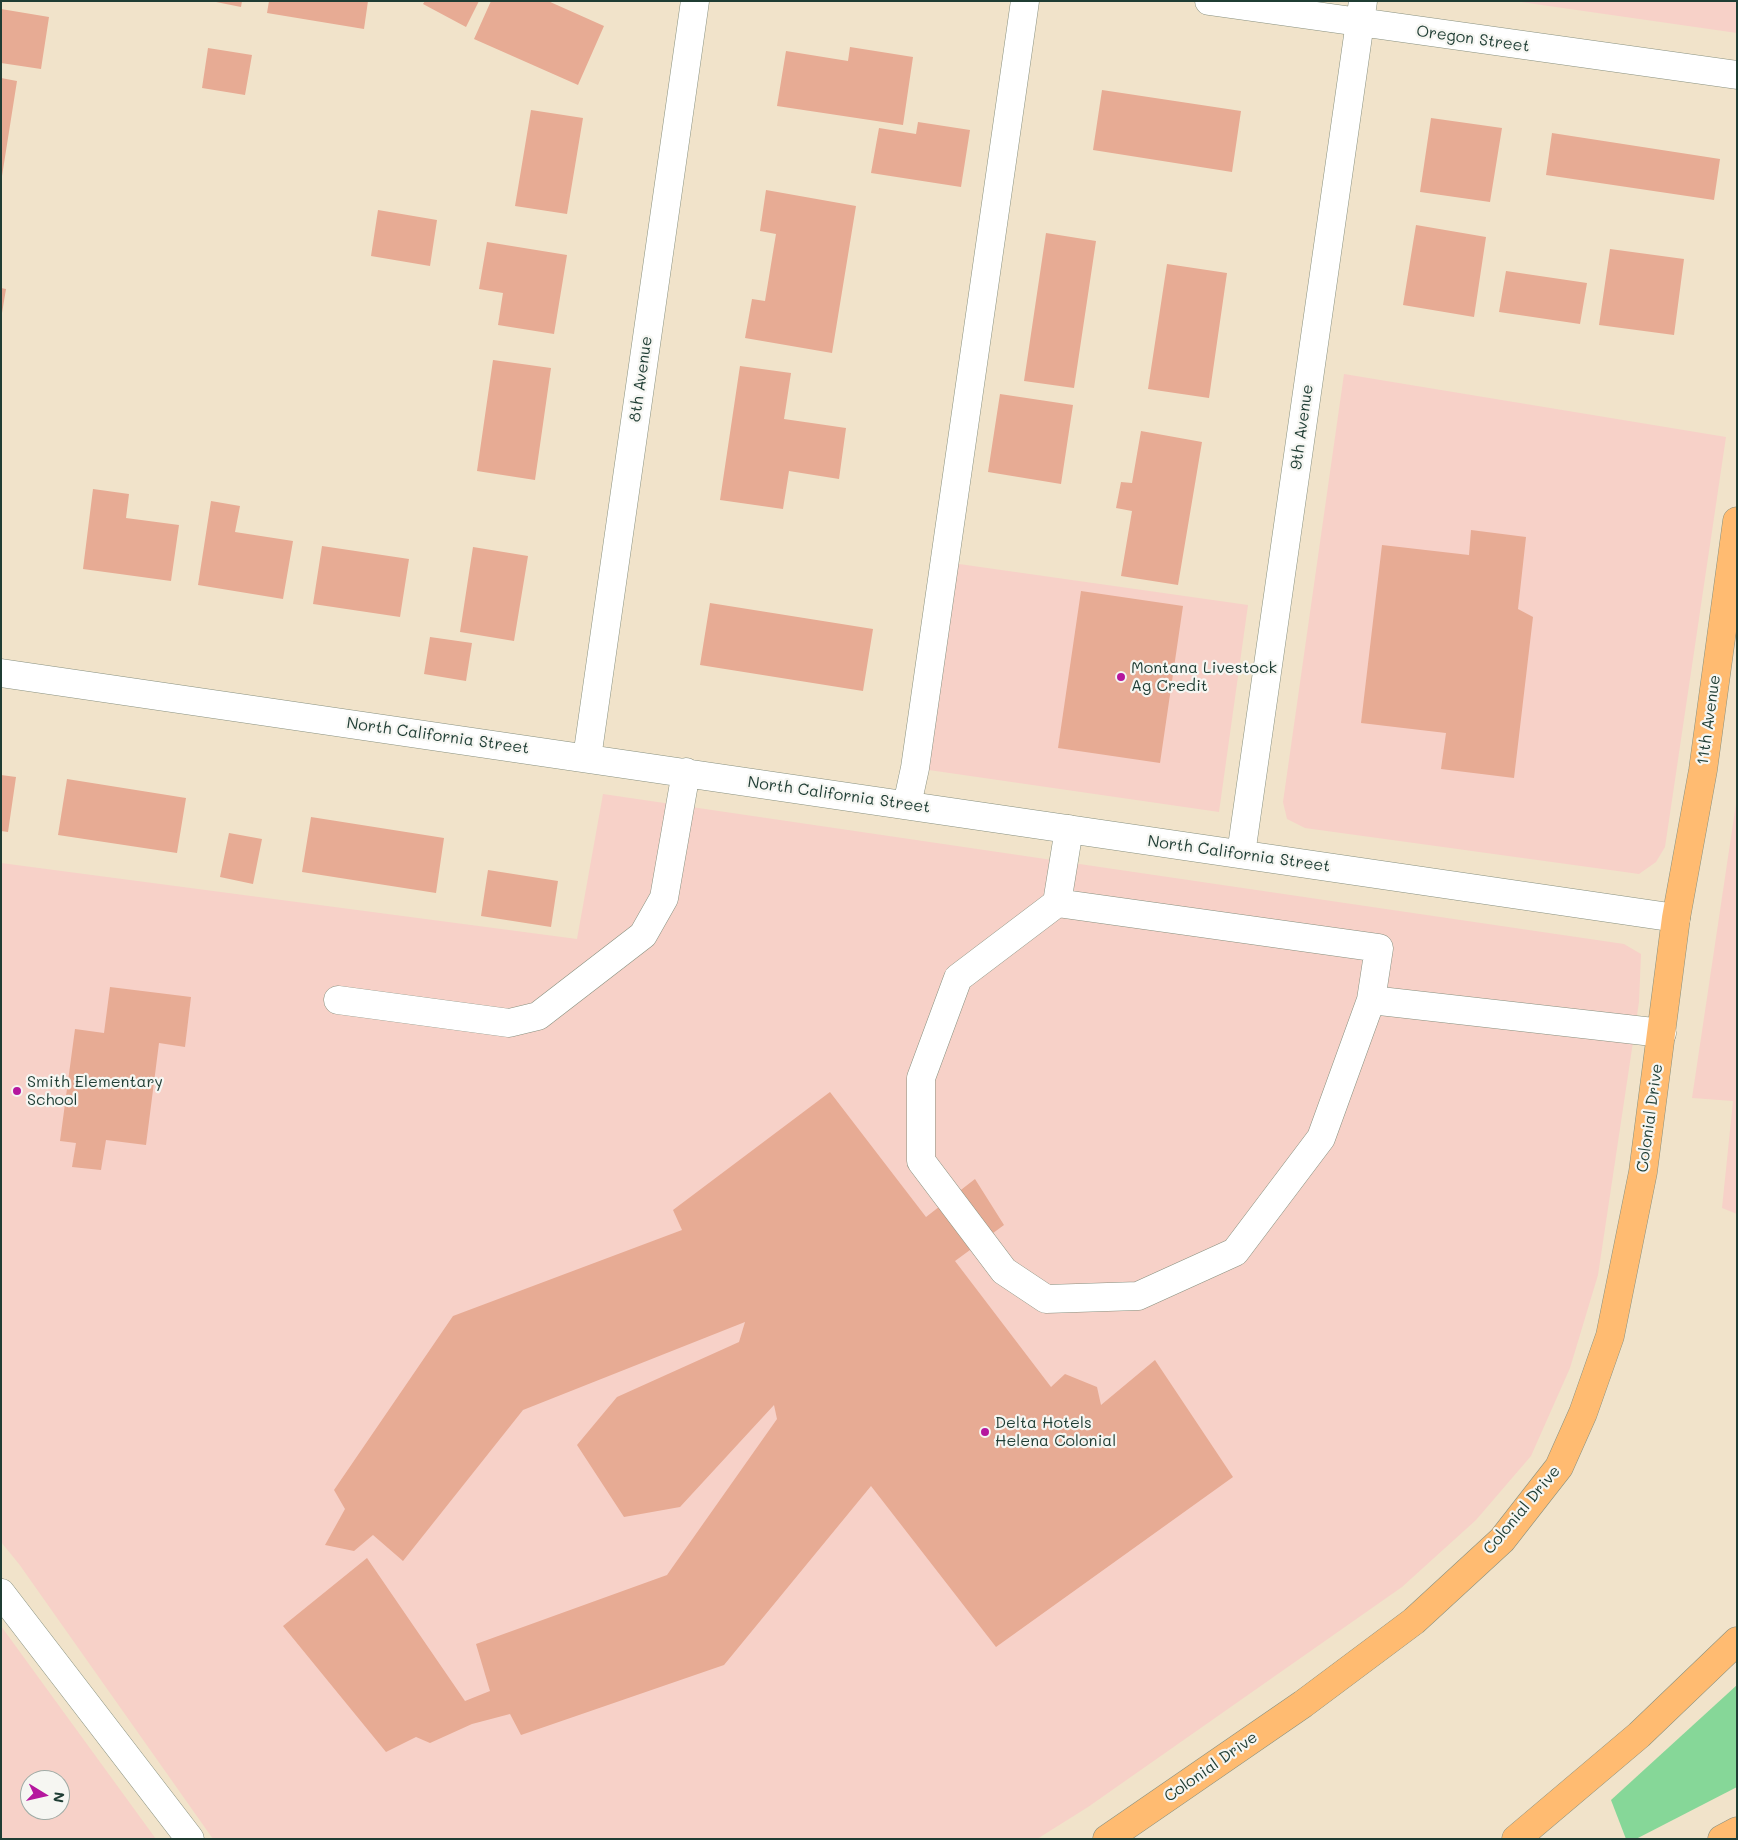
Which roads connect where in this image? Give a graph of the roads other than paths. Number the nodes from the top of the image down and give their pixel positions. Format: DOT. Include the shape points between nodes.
graph roads {
  1 [pos="695,1"];
  2 [pos="1025,1"];
  3 [pos="1209,1"];
  4 [pos="1362,12"];
  5 [pos="1737,75"];
  6 [pos="1737,522"];
  7 [pos="1,673"];
  8 [pos="587,758"];
  9 [pos="686,772"];
  10 [pos="908,805"];
  11 [pos="1069,829"];
  12 [pos="1241,854"];
  13 [pos="1057,903"];
  14 [pos="1676,918"];
  15 [pos="338,1000"];
  16 [pos="1371,1000"];
  17 [pos="1662,1033"];
  18 [pos="1,1593"];
  19 [pos="1737,1641"];
  20 [pos="1737,1831"];
  21 [pos="190,1839"];
  22 [pos="1108,1839"];
  23 [pos="1516,1839"];
  24 [pos="1722,1839"];
  1 -- 8 [label="street, 8th Avenue"];
  2 -- 10 [label="street"];
  3 -- 4 [label="street, Oregon Street"];
  4 -- 5 [label="street, Oregon Street"];
  4 -- 12 [label="street, 9th Avenue"];
  6 -- 14 [label="main road, 11th Avenue" via="1702,770"];
  7 -- 8 [label="street, North California Street"];
  8 -- 9 [label="street, North California Street"];
  9 -- 10 [label="street, North California Street"];
  9 -- 15 [label="street" via="664,898 643,935 538,1016 509,1023"];
  10 -- 11 [label="street, North California Street"];
  11 -- 12 [label="street, North California Street"];
  11 -- 13 [label="street"];
  12 -- 14 [label="street, North California Street"];
  13 -- 16 [label="street" via="1379,948"];
  13 -- 16 [label="street" via="958,978 921,1078 921,1161 1004,1271 1046,1299 1138,1296 1235,1252 1321,1138"];
  14 -- 17 [label="main road, Colonial Drive"];
  16 -- 17 [label="street"];
  17 -- 22 [label="main road, Colonial Drive" via="1644,1172 1610,1336 1583,1413 1559,1467 1502,1540 1414,1621 1303,1704"];
  18 -- 21 [label="street"];
  19 -- 23 [label="main road" via="1639,1735"];
  20 -- 24 [label="main road"];
}
